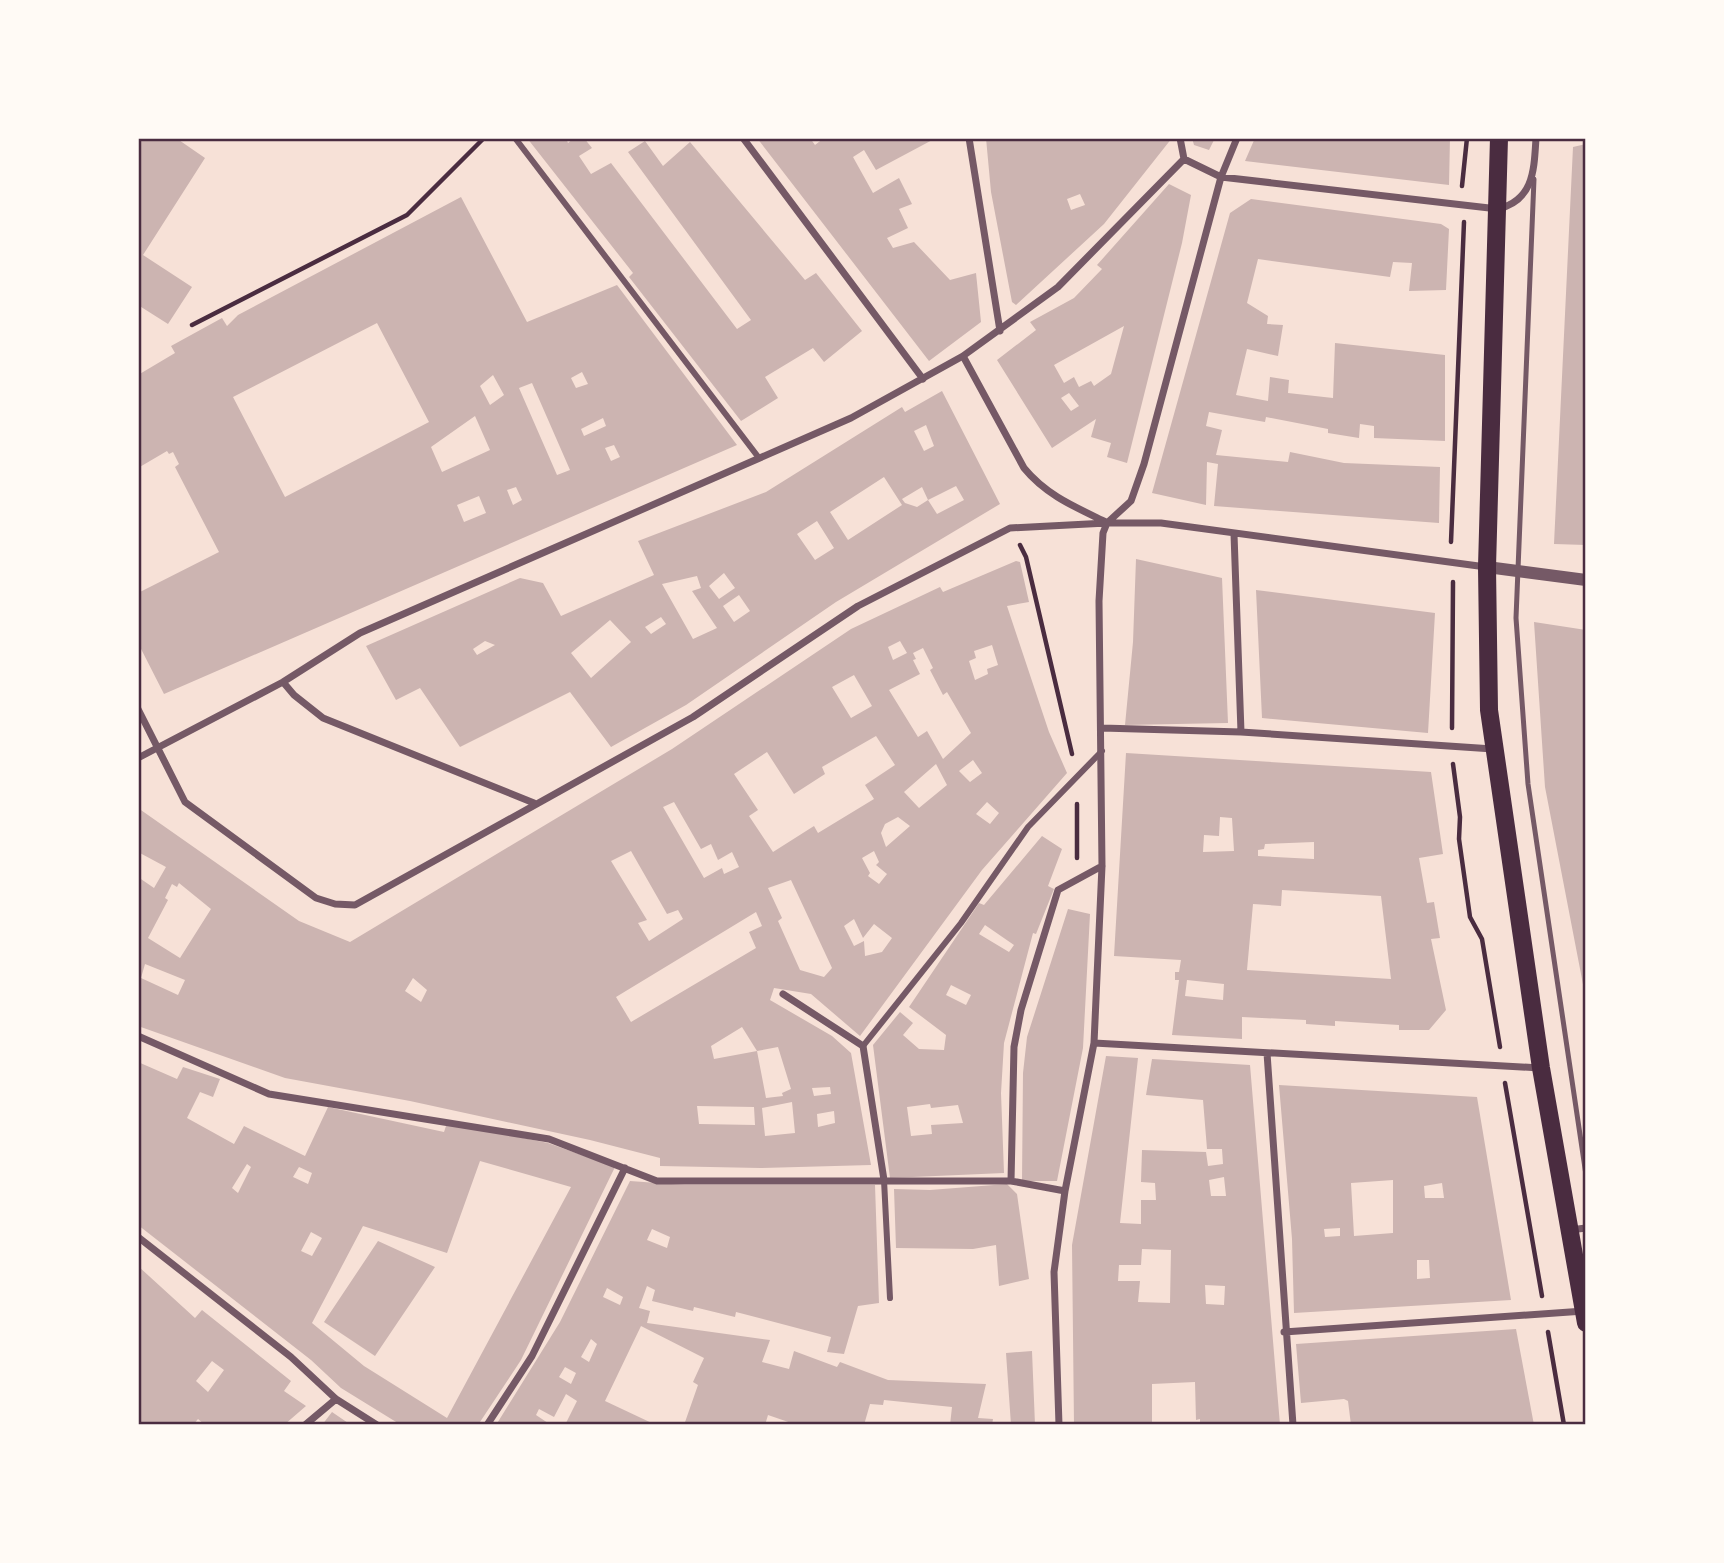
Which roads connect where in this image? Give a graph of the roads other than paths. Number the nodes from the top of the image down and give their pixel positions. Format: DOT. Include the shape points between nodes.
graph roads {
  1 [pos="515,138"];
  2 [pos="743,138"];
  3 [pos="969,138"];
  4 [pos="1180,138"];
  5 [pos="1237,138"];
  6 [pos="1499,138"];
  7 [pos="1536,138"];
  8 [pos="1184,159"];
  9 [pos="1221,177"];
  10 [pos="1534,179"];
  11 [pos="1498,209"];
  12 [pos="1000,331"];
  13 [pos="963,356"];
  14 [pos="923,379"];
  15 [pos="759,458"];
  16 [pos="1107,523"];
  17 [pos="1234,534"];
  18 [pos="1487,567"];
  19 [pos="1517,571"];
  20 [pos="1586,580"];
  21 [pos="282,682"];
  22 [pos="138,709"];
  23 [pos="1102,728"];
  24 [pos="1241,732"];
  25 [pos="158,747"];
  26 [pos="1493,749"];
  27 [pos="1102,751"];
  28 [pos="138,758"];
  29 [pos="534,803"];
  30 [pos="1102,866"];
  31 [pos="783,995"];
  32 [pos="138,1036"];
  33 [pos="1094,1043"];
  34 [pos="863,1046"];
  35 [pos="1267,1053"];
  36 [pos="1541,1068"];
  37 [pos="625,1168"];
  38 [pos="1586,1175"];
  39 [pos="884,1180"];
  40 [pos="1011,1181"];
  41 [pos="1065,1191"];
  42 [pos="1577,1229"];
  43 [pos="138,1237"];
  44 [pos="890,1298"];
  45 [pos="1585,1317"];
  46 [pos="1284,1332"];
  47 [pos="335,1399"];
  48 [pos="305,1425"];
  49 [pos="377,1425"];
  50 [pos="488,1425"];
  51 [pos="1059,1425"];
  52 [pos="1293,1425"];
  1 -- 15 [label="street"];
  2 -- 14 [label="street"];
  3 -- 12 [label="street"];
  4 -- 8 [label="street"];
  5 -- 9 [label="street"];
  6 -- 11 [label="main road"];
  7 -- 10 [label="street"];
  8 -- 9 [label="street"];
  8 -- 12 [label="street" via="1058,287"];
  9 -- 11 [label="street"];
  9 -- 16 [label="street" via="1144,464 1131,501"];
  10 -- 11 [label="street" via="1518,200"];
  10 -- 19 [label="lane"];
  11 -- 18 [label="main road"];
  12 -- 13 [label="street"];
  13 -- 14 [label="street"];
  13 -- 16 [label="street" via="1037,484"];
  14 -- 15 [label="street" via="851,418"];
  15 -- 21 [label="street" via="360,633"];
  16 -- 17 [label="street" via="1161,523"];
  16 -- 23 [label="street" via="1099,601"];
  16 -- 29 [label="street" via="1010,528 858,606 693,717"];
  17 -- 18 [label="street"];
  17 -- 24 [label="street"];
  18 -- 19 [label="street"];
  18 -- 26 [label="main road"];
  19 -- 20 [label="street"];
  19 -- 38 [label="lane" via="1528,784"];
  21 -- 25 [label="street"];
  21 -- 29 [label="street" via="323,718"];
  22 -- 25 [label="street"];
  23 -- 24 [label="street"];
  23 -- 27 [label="street"];
  24 -- 26 [label="street"];
  25 -- 28 [label="street"];
  25 -- 29 [label="street" via="185,802 316,898 335,904 355,905"];
  26 -- 36 [label="main road"];
  27 -- 30 [label="street"];
  27 -- 34 [label="street" via="1028,827 961,923"];
  30 -- 33 [label="street"];
  30 -- 40 [label="street" via="1058,890 1021,1010 1014,1047"];
  31 -- 34 [label="street"];
  32 -- 37 [label="street" via="269,1094 549,1139"];
  33 -- 35 [label="street"];
  33 -- 41 [label="street"];
  34 -- 39 [label="street"];
  35 -- 36 [label="street"];
  35 -- 46 [label="street"];
  36 -- 42 [label="main road"];
  37 -- 39 [label="street" via="650,1180 684,1183"];
  37 -- 50 [label="street" via="532,1356"];
  39 -- 40 [label="street"];
  39 -- 44 [label="street"];
  40 -- 41 [label="street"];
  41 -- 51 [label="street" via="1054,1272"];
  42 -- 45 [label="main road"];
  43 -- 47 [label="street" via="291,1357"];
  45 -- 46 [label="street"];
  46 -- 52 [label="street"];
  47 -- 48 [label="street"];
  47 -- 49 [label="street"];
}
